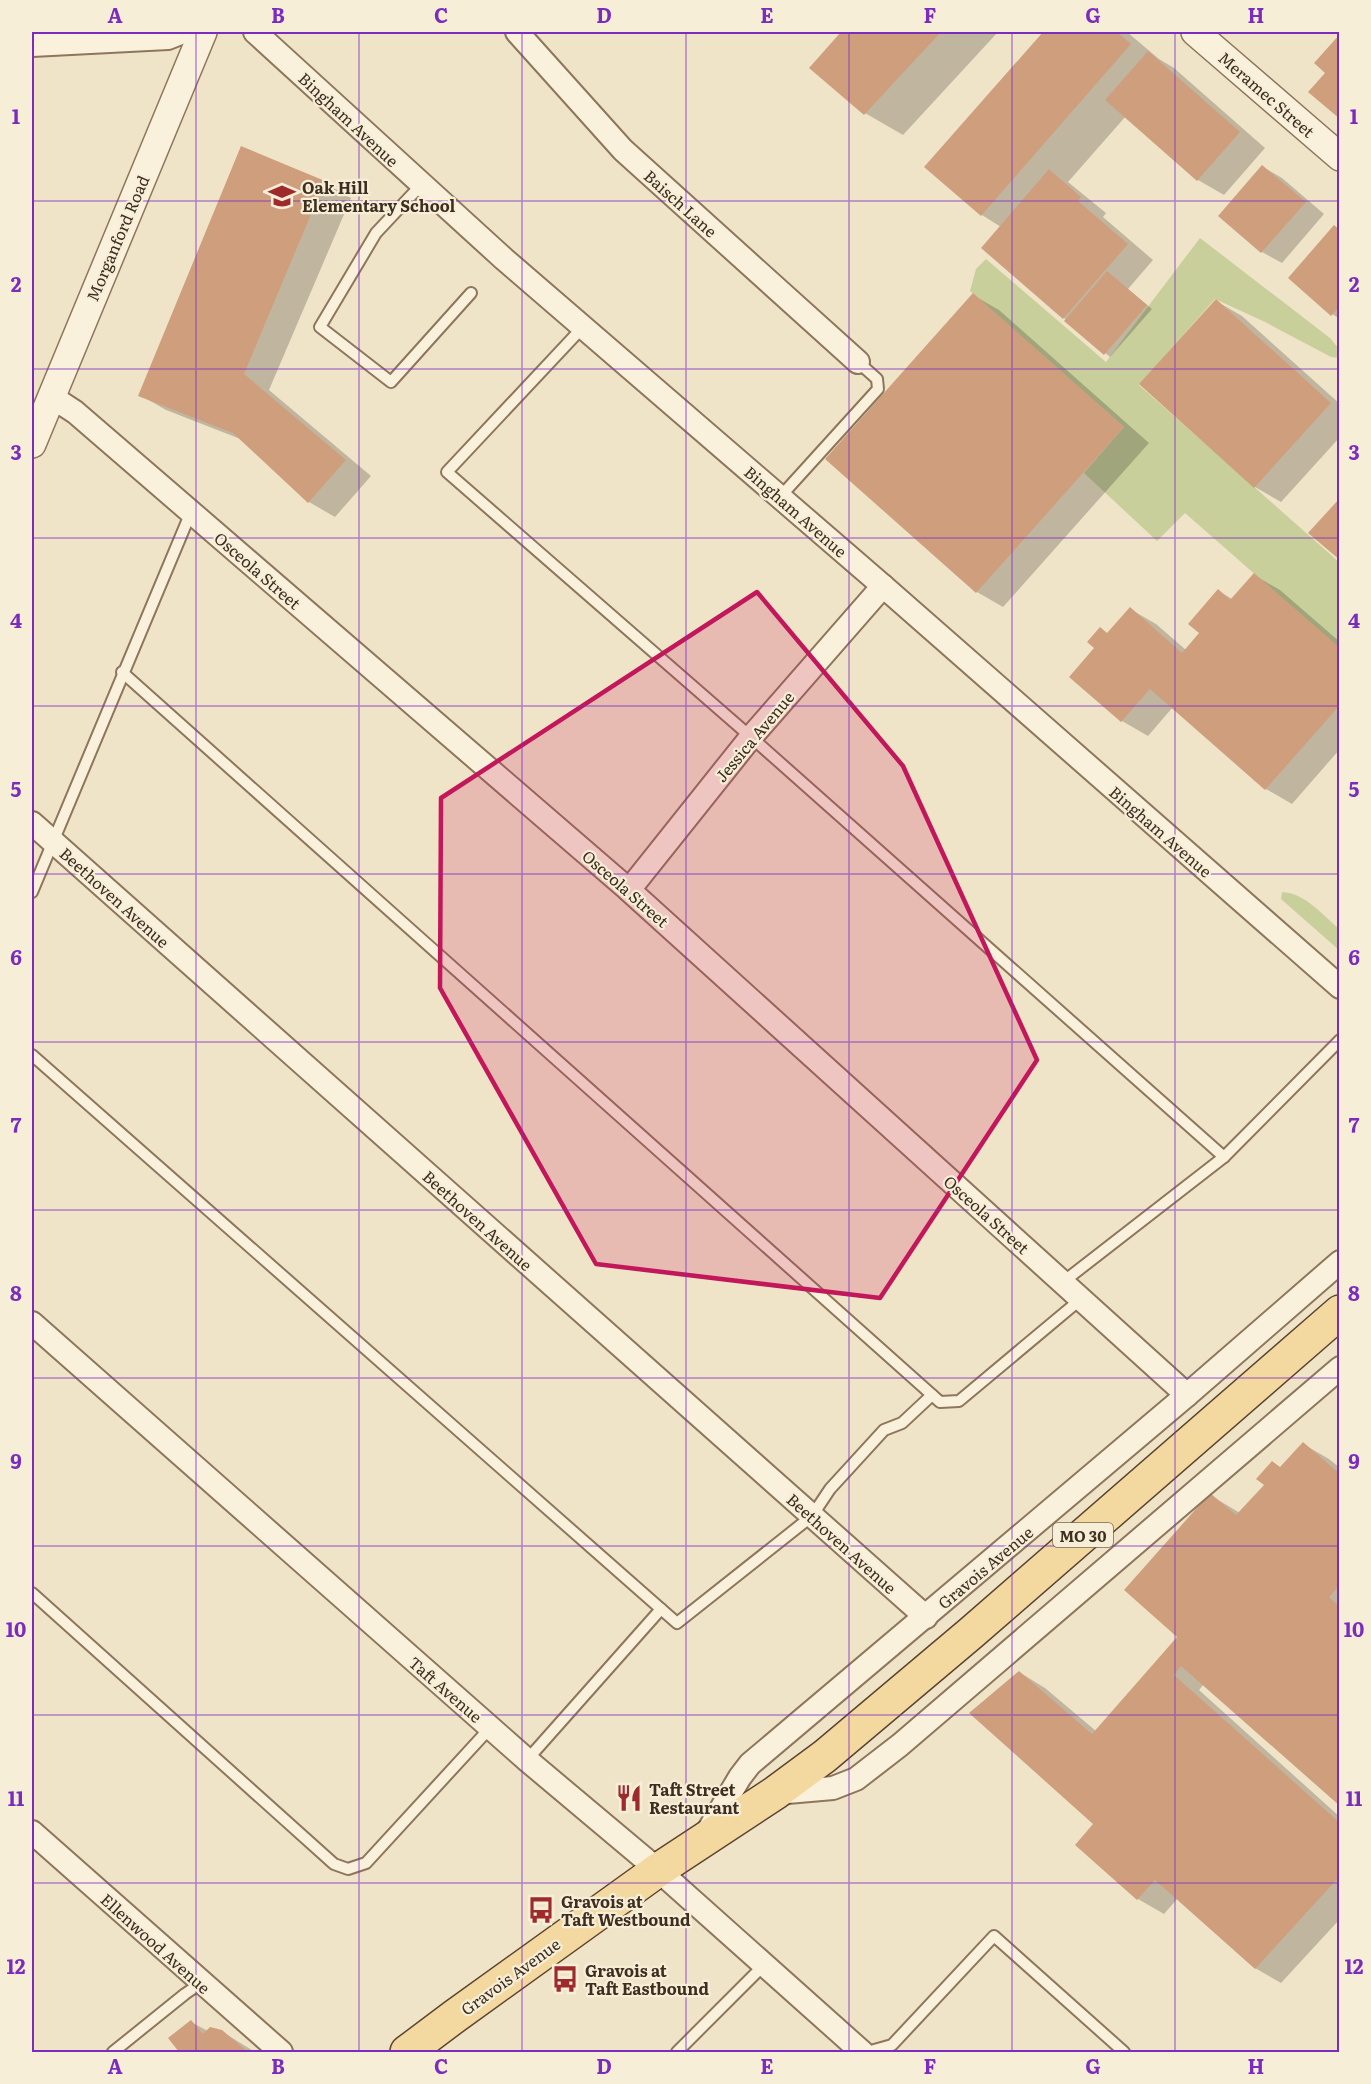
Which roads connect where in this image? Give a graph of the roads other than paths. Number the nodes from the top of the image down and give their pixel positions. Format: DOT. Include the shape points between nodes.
graph roads {
  1 [pos="183,32"];
  2 [pos="203,32"];
  3 [pos="255,32"];
  4 [pos="517,32"];
  5 [pos="1195,32"];
  6 [pos="32,45"];
  7 [pos="1340,157"];
  8 [pos="421,185"];
  9 [pos="471,293"];
  10 [pos="583,327"];
  11 [pos="858,362"];
  12 [pos="52,397"];
  13 [pos="32,444"];
  14 [pos="780,498"];
  15 [pos="191,512"];
  16 [pos="883,586"];
  17 [pos="122,672"];
  18 [pos="751,737"];
  19 [pos="32,823"];
  20 [pos="52,841"];
  21 [pos="629,890"];
  22 [pos="32,892"];
  23 [pos="1340,987"];
  24 [pos="1340,1040"];
  25 [pos="32,1055"];
  26 [pos="1224,1157"];
  27 [pos="1340,1262"];
  28 [pos="1063,1282"];
  29 [pos="1081,1299"];
  30 [pos="1340,1312"];
  31 [pos="32,1323"];
  32 [pos="1340,1368"];
  33 [pos="932,1395"];
  34 [pos="1187,1395"];
  35 [pos="812,1516"];
  36 [pos="32,1593"];
  37 [pos="661,1609"];
  38 [pos="926,1617"];
  39 [pos="490,1728"];
  40 [pos="527,1760"];
  41 [pos="775,1793"];
  42 [pos="32,1832"];
  43 [pos="703,1840"];
  44 [pos="658,1870"];
  45 [pos="765,1964"];
  46 [pos="201,1983"];
  47 [pos="113,2052"];
  48 [pos="281,2052"];
  49 [pos="407,2052"];
  50 [pos="677,2052"];
  51 [pos="862,2052"];
  52 [pos="867,2052"];
  53 [pos="1124,2052"];
  1 -- 6 [label="street" via="168,38"];
  2 -- 12 [label="street, Morganford Road"];
  3 -- 8 [label="street, Bingham Avenue"];
  4 -- 11 [label="street, Baisch Lane" via="623,150"];
  5 -- 7 [label="street, Meramec Street"];
  8 -- 9 [label="lane" via="376,233 320,327 391,382"];
  8 -- 10 [label="street, Bingham Avenue"];
  10 -- 14 [label="street, Bingham Avenue"];
  10 -- 18 [label="lane" via="447,472"];
  11 -- 14 [label="lane" via="878,379 878,389"];
  12 -- 13 [label="street, Morganford Road"];
  12 -- 15 [label="street, Osceola Street" via="75,412"];
  14 -- 16 [label="street, Bingham Avenue"];
  15 -- 17 [label="lane"];
  15 -- 21 [label="street, Osceola Street"];
  16 -- 18 [label="street, Jessica Avenue"];
  16 -- 23 [label="street, Bingham Avenue"];
  17 -- 20 [label="lane"];
  17 -- 33 [label="lane"];
  18 -- 21 [label="street, Jessica Avenue"];
  18 -- 26 [label="lane"];
  19 -- 20 [label="street, Beethoven Avenue"];
  20 -- 22 [label="lane"];
  20 -- 35 [label="street, Beethoven Avenue"];
  21 -- 28 [label="street, Osceola Street"];
  24 -- 26 [label="lane"];
  25 -- 37 [label="lane"];
  26 -- 28 [label="lane"];
  27 -- 34 [label="street, Gravois Avenue"];
  28 -- 29 [label="street, Osceola Street"];
  29 -- 33 [label="lane" via="959,1401 940,1402"];
  29 -- 34 [label="street, Osceola Street"];
  30 -- 41 [label="main road, Gravois Avenue / MO 30" via="970,1633 825,1756"];
  31 -- 39 [label="street, Taft Avenue"];
  32 -- 41 [label="street, Gravois Avenue" via="856,1779 833,1788"];
  33 -- 35 [label="lane" via="902,1423 884,1430 830,1489"];
  34 -- 38 [label="street, Gravois Avenue"];
  35 -- 37 [label="lane" via="677,1623"];
  35 -- 38 [label="street, Beethoven Avenue"];
  36 -- 39 [label="lane" via="334,1864 348,1869 366,1863"];
  37 -- 40 [label="lane"];
  38 -- 43 [label="street, Gravois Avenue" via="750,1764"];
  39 -- 40 [label="street, Taft Avenue"];
  40 -- 44 [label="street, Taft Avenue"];
  41 -- 43 [label="main road, Gravois Avenue / MO 30"];
  42 -- 46 [label="street, Ellenwood Avenue"];
  43 -- 44 [label="main road, Gravois Avenue / MO 30"];
  44 -- 45 [label="street, Taft Avenue"];
  44 -- 49 [label="main road, Gravois Avenue / MO 30"];
  45 -- 50 [label="lane"];
  45 -- 51 [label="street, Taft Avenue"];
  46 -- 47 [label="lane"];
  46 -- 48 [label="street, Ellenwood Avenue"];
  52 -- 53 [label="lane" via="892,2045 994,1936"];
}
